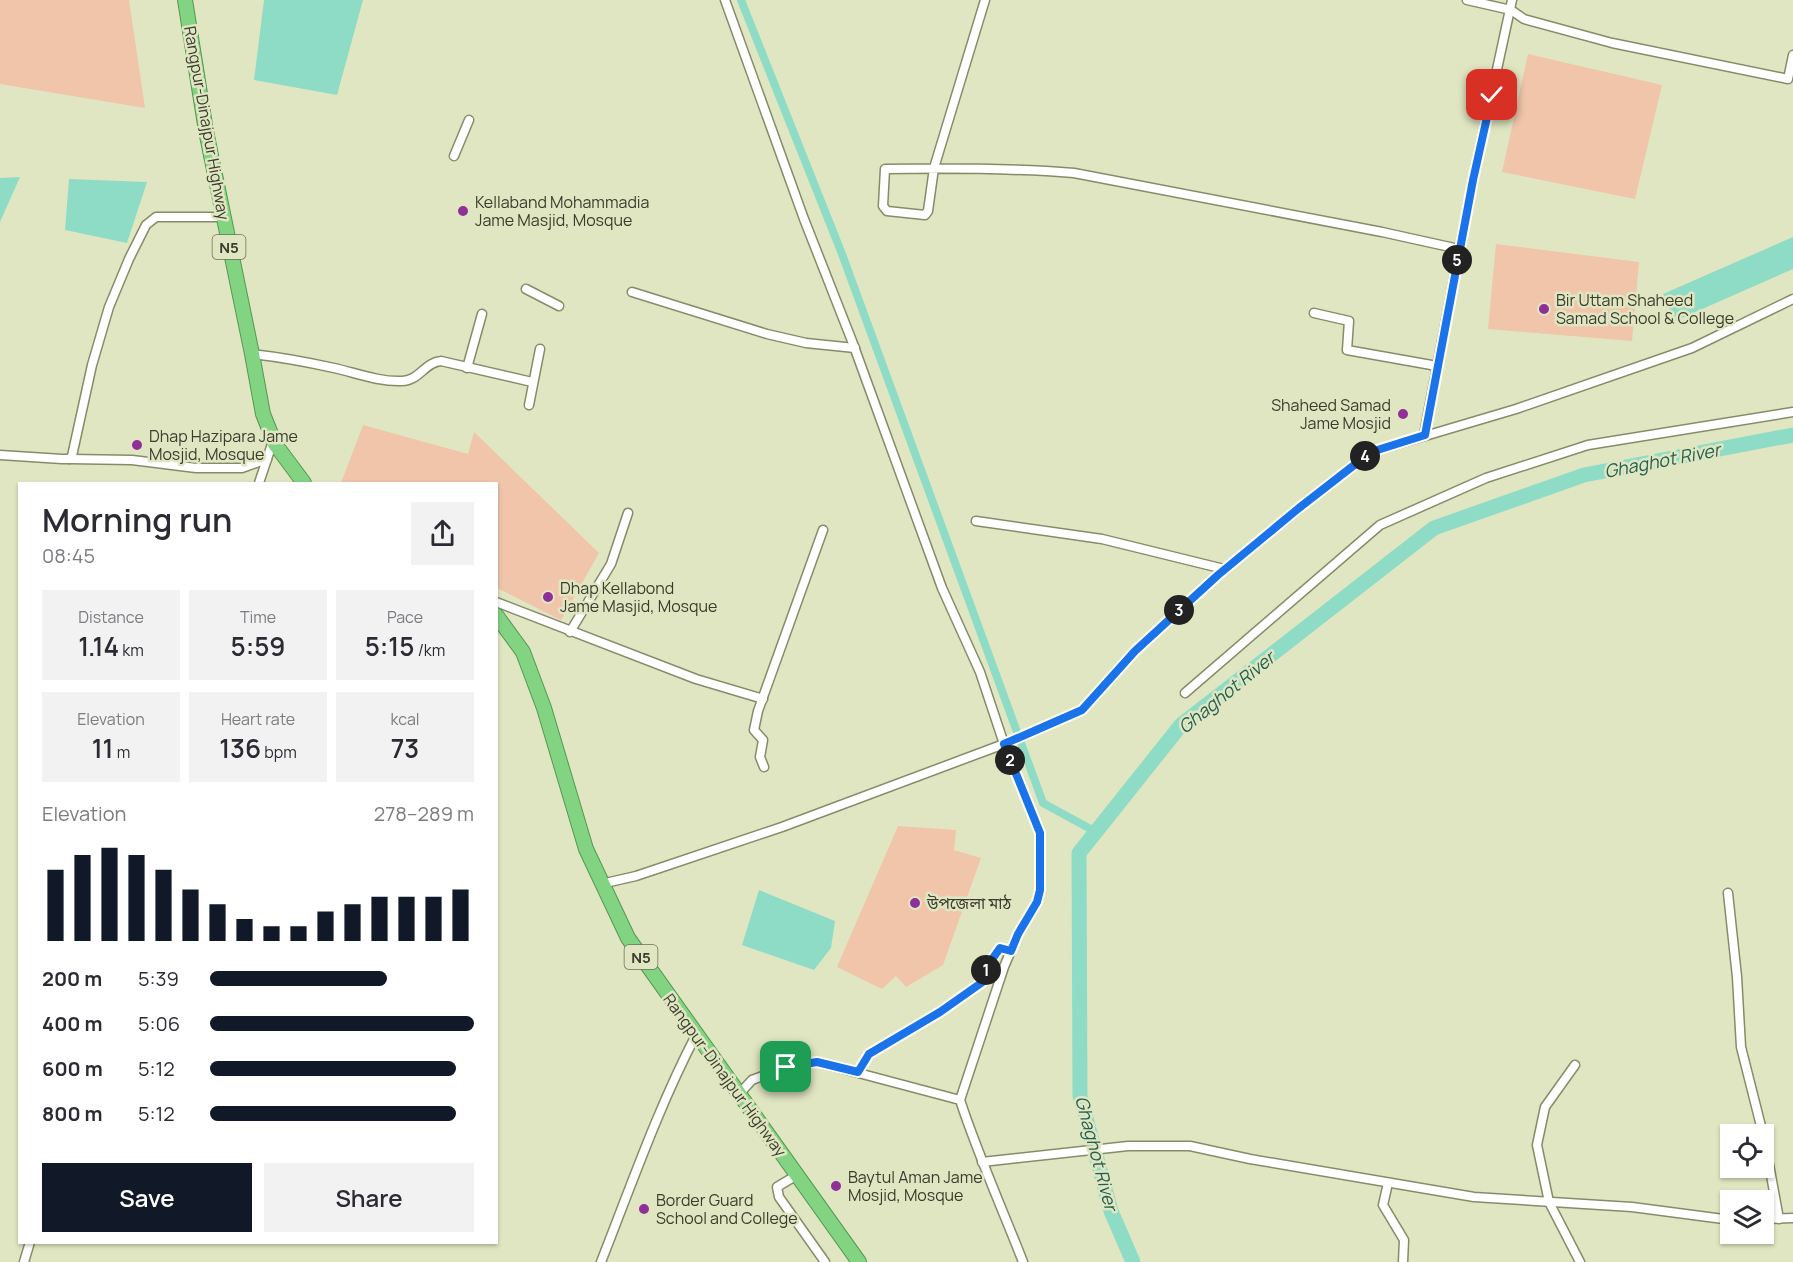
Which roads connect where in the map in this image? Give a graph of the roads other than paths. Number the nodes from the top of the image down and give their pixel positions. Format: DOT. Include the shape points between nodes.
graph roads {
  1 [pos="185,0"];
  2 [pos="725,0"];
  3 [pos="985,0"];
  4 [pos="1467,0"];
  5 [pos="1512,0"];
  6 [pos="1511,10"];
  7 [pos="1793,55"];
  8 [pos="469,120"];
  9 [pos="454,156"];
  10 [pos="934,168"];
  11 [pos="223,217"];
  12 [pos="1459,249"];
  13 [pos="526,289"];
  14 [pos="632,292"];
  15 [pos="1791,300"];
  16 [pos="560,306"];
  17 [pos="1793,312"];
  18 [pos="1314,313"];
  19 [pos="482,314"];
  20 [pos="855,348"];
  21 [pos="540,349"];
  22 [pos="252,354"];
  23 [pos="1437,366"];
  24 [pos="467,368"];
  25 [pos="532,382"];
  26 [pos="529,405"];
  27 [pos="1793,412"];
  28 [pos="1425,435"];
  29 [pos="274,441"];
  30 [pos="0,455"];
  31 [pos="69,459"];
  32 [pos="267,459"];
  33 [pos="260,482"];
  34 [pos="303,482"];
  35 [pos="628,513"];
  36 [pos="976,521"];
  37 [pos="823,530"];
  38 [pos="1224,569"];
  39 [pos="498,603"];
  40 [pos="498,618"];
  41 [pos="570,632"];
  42 [pos="1185,693"];
  43 [pos="763,699"];
  44 [pos="1006,743"];
  45 [pos="764,767"];
  46 [pos="601,884"];
  47 [pos="1728,892"];
  48 [pos="1011,951"];
  49 [pos="696,1035"];
  50 [pos="1575,1065"];
  51 [pos="858,1072"];
  52 [pos="739,1094"];
  53 [pos="960,1100"];
  54 [pos="1761,1124"];
  55 [pos="982,1162"];
  56 [pos="796,1175"];
  57 [pos="1772,1178"];
  58 [pos="1388,1183"];
  59 [pos="1549,1202"];
  60 [pos="1793,1218"];
  61 [pos="1720,1219"];
  62 [pos="1774,1219"];
  63 [pos="1779,1219"];
  64 [pos="29,1244"];
  65 [pos="24,1262"];
  66 [pos="601,1262"];
  67 [pos="825,1262"];
  68 [pos="859,1262"];
  69 [pos="1023,1262"];
  70 [pos="1403,1262"];
  71 [pos="1580,1262"];
  1 -- 11 [label="highway, Rangpur-Dinajpur Highway / N5"];
  2 -- 20 [label="street"];
  3 -- 10 [label="street"];
  4 -- 6 [label="street"];
  5 -- 6 [label="street"];
  6 -- 7 [label="street" via="1524,19 1612,43 1788,79"];
  6 -- 12 [label="street"];
  8 -- 9 [label="street"];
  10 -- 10 [label="street" via="885,169 883,207 887,211 925,214"];
  10 -- 12 [label="street" via="1074,173"];
  11 -- 22 [label="highway, Rangpur-Dinajpur Highway / N5"];
  11 -- 31 [label="street" via="156,217 146,225 109,307 89,375 74,453"];
  12 -- 23 [label="street"];
  13 -- 16 [label="street"];
  14 -- 20 [label="street" via="767,334"];
  15 -- 17 [label="street"];
  15 -- 28 [label="street" via="1692,348 1516,409"];
  18 -- 23 [label="street" via="1349,321 1347,350"];
  19 -- 24 [label="street"];
  20 -- 44 [label="street" via="942,588 980,672"];
  21 -- 25 [label="street"];
  22 -- 24 [label="street" via="384,380 414,379 436,361"];
  22 -- 29 [label="highway, Rangpur-Dinajpur Highway / N5" via="263,414"];
  23 -- 28 [label="street"];
  24 -- 25 [label="street"];
  25 -- 26 [label="street"];
  27 -- 42 [label="street" via="1588,445 1486,478 1380,525"];
  28 -- 38 [label="street" via="1371,452"];
  29 -- 32 [label="street"];
  29 -- 34 [label="highway, Rangpur-Dinajpur Highway / N5"];
  30 -- 31 [label="street"];
  31 -- 32 [label="street" via="242,468"];
  32 -- 33 [label="street"];
  35 -- 41 [label="street" via="611,564"];
  36 -- 38 [label="street" via="1102,539"];
  37 -- 43 [label="street"];
  38 -- 44 [label="street" via="1135,651 1082,710"];
  39 -- 41 [label="street"];
  40 -- 46 [label="highway, Rangpur-Dinajpur Highway / N5" via="523,652 586,849"];
  41 -- 43 [label="street" via="696,679"];
  43 -- 45 [label="street" via="754,730 763,740 760,757"];
  44 -- 46 [label="street" via="782,828"];
  44 -- 48 [label="street" via="1040,833 1040,890"];
  46 -- 49 [label="highway, Rangpur-Dinajpur Highway / N5" via="628,938"];
  47 -- 54 [label="street" via="1741,1047"];
  48 -- 51 [label="street" via="1000,948 986,968 984,981 869,1054"];
  48 -- 53 [label="street"];
  49 -- 52 [label="highway, Rangpur-Dinajpur Highway / N5"];
  49 -- 66 [label="street" via="659,1115"];
  50 -- 59 [label="street" via="1545,1107 1537,1145"];
  51 -- 52 [label="street" via="817,1062 786,1067 752,1080"];
  51 -- 53 [label="street"];
  52 -- 56 [label="highway, Rangpur-Dinajpur Highway / N5"];
  53 -- 55 [label="street"];
  55 -- 58 [label="street" via="1128,1146 1190,1146"];
  55 -- 69 [label="street"];
  56 -- 67 [label="street" via="777,1187 778,1197"];
  56 -- 68 [label="highway, Rangpur-Dinajpur Highway / N5"];
  57 -- 63 [label="street"];
  58 -- 59 [label="street" via="1474,1197"];
  58 -- 70 [label="street" via="1383,1205 1404,1240"];
  59 -- 61 [label="street" via="1632,1207"];
  59 -- 71 [label="street"];
  60 -- 63 [label="street"];
  62 -- 63 [label="street"];
  64 -- 65 [label="street"];
}
